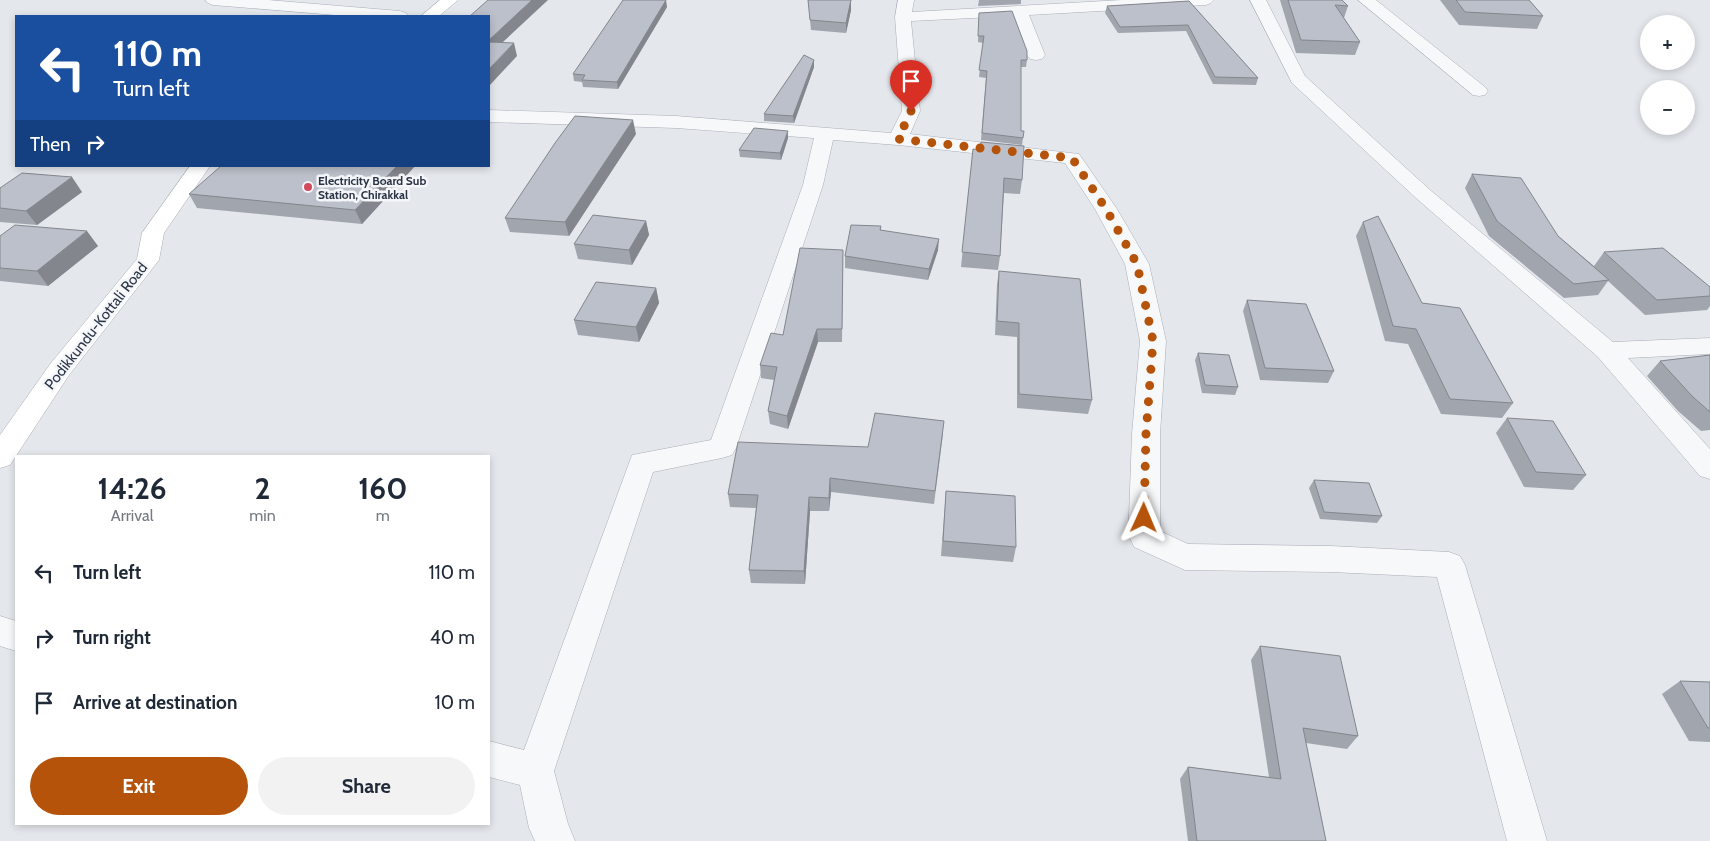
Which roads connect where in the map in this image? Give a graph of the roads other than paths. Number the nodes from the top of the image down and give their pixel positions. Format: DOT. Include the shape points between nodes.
graph roads {
  1 [pos="213,0"];
  2 [pos="450,0"];
  3 [pos="1206,0"];
  4 [pos="1258,0"];
  5 [pos="1366,0"];
  6 [pos="904,8"];
  7 [pos="1019,10"];
  8 [pos="388,15"];
  9 [pos="430,15"];
  10 [pos="1036,55"];
  11 [pos="1479,91"];
  12 [pos="490,116"];
  13 [pos="825,134"];
  14 [pos="898,139"];
  15 [pos="199,167"];
  16 [pos="1710,346"];
  17 [pos="1607,351"];
  18 [pos="0,457"];
  19 [pos="1710,468"];
  20 [pos="0,631"];
  21 [pos="15,636"];
  22 [pos="490,759"];
  23 [pos="536,771"];
  24 [pos="555,841"];
  25 [pos="1527,841"];
  1 -- 8 [label="street"];
  2 -- 9 [label="main road"];
  3 -- 7 [label="street"];
  4 -- 17 [label="street" via="1298,79 1423,194"];
  5 -- 11 [label="street"];
  6 -- 7 [label="street"];
  6 -- 14 [label="street" via="911,111"];
  7 -- 10 [label="street"];
  12 -- 13 [label="street" via="676,122"];
  13 -- 14 [label="street"];
  13 -- 23 [label="street" via="813,186 722,448 642,463"];
  14 -- 25 [label="street" via="1072,158 1106,209 1137,264 1153,341 1146,434 1145,538 1184,557 1449,565"];
  15 -- 18 [label="main road, Podikkundu-Kottali Road" via="154,233 148,260 60,369"];
  16 -- 17 [label="street"];
  17 -- 19 [label="street"];
  20 -- 21 [label="street"];
  22 -- 23 [label="street"];
  23 -- 24 [label="street"];
}
